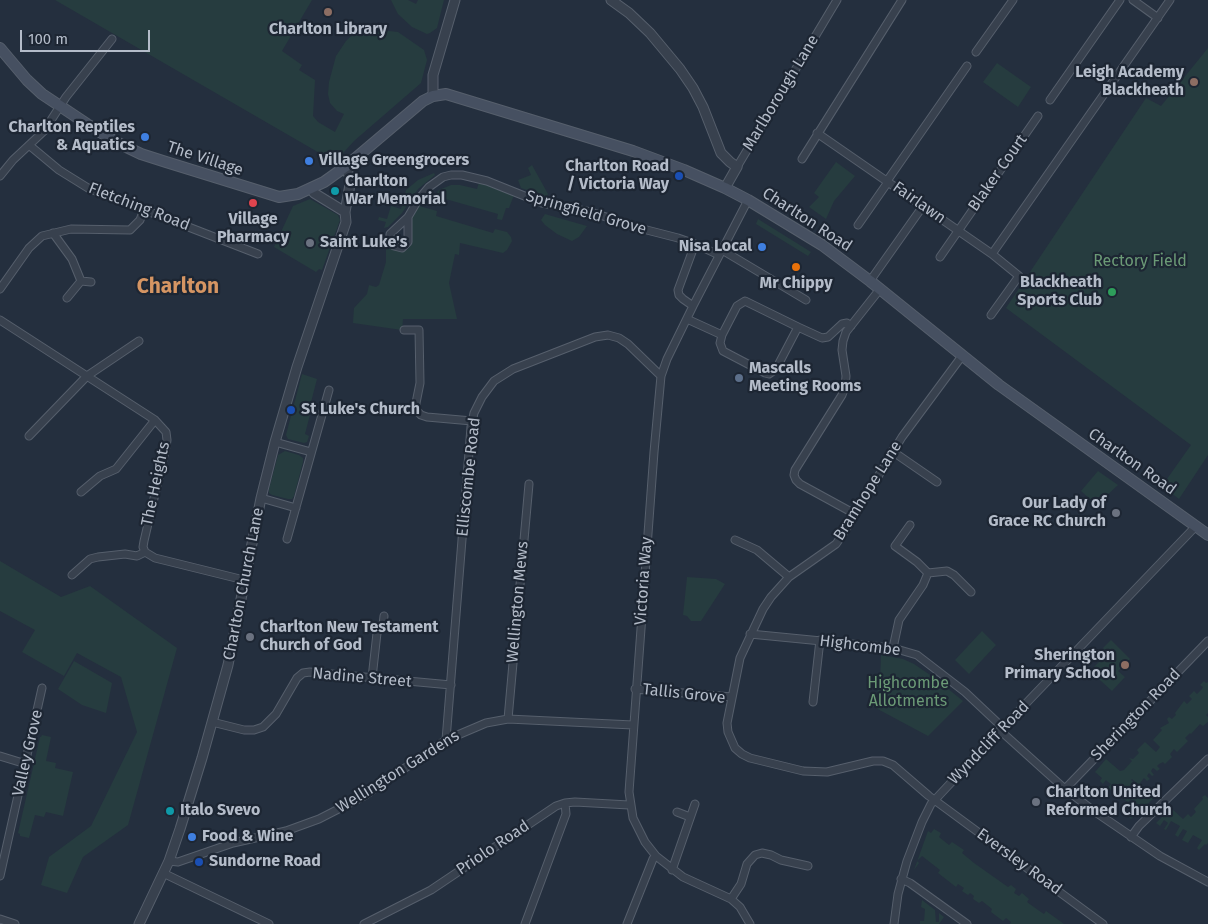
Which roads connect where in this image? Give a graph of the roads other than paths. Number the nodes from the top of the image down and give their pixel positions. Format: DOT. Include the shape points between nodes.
graph roads {
  1 [pos="454,0"];
  2 [pos="611,0"];
  3 [pos="837,0"];
  4 [pos="902,0"];
  5 [pos="1013,0"];
  6 [pos="1120,0"];
  7 [pos="1133,0"];
  8 [pos="1170,0"];
  9 [pos="1158,18"];
  10 [pos="112,39"];
  11 [pos="0,48"];
  12 [pos="976,52"];
  13 [pos="966,66"];
  14 [pos="433,96"];
  15 [pos="1050,100"];
  16 [pos="60,107"];
  17 [pos="1038,116"];
  18 [pos="817,133"];
  19 [pos="29,145"];
  20 [pos="802,159"];
  21 [pos="737,166"];
  22 [pos="345,167"];
  23 [pos="0,176"];
  24 [pos="888,182"];
  25 [pos="311,188"];
  26 [pos="725,188"];
  27 [pos="748,200"];
  28 [pos="923,206"];
  29 [pos="144,209"];
  30 [pos="345,212"];
  31 [pos="408,217"];
  32 [pos="858,225"];
  33 [pos="958,230"];
  34 [pos="53,233"];
  35 [pos="695,244"];
  36 [pos="721,252"];
  37 [pos="258,254"];
  38 [pos="992,254"];
  39 [pos="940,257"];
  40 [pos="80,281"];
  41 [pos="870,281"];
  42 [pos="91,282"];
  43 [pos="0,289"];
  44 [pos="880,289"];
  45 [pos="67,298"];
  46 [pos="806,300"];
  47 [pos="693,306"];
  48 [pos="991,315"];
  49 [pos="687,319"];
  50 [pos="0,320"];
  51 [pos="851,326"];
  52 [pos="798,327"];
  53 [pos="404,330"];
  54 [pos="722,335"];
  55 [pos="139,342"];
  56 [pos="962,356"];
  57 [pos="87,376"];
  58 [pos="661,376"];
  59 [pos="329,390"];
  60 [pos="155,420"];
  61 [pos="472,421"];
  62 [pos="28,436"];
  63 [pos="275,442"];
  64 [pos="892,451"];
  65 [pos="311,452"];
  66 [pos="937,482"];
  67 [pos="529,484"];
  68 [pos="82,492"];
  69 [pos="261,498"];
  70 [pos="296,508"];
  71 [pos="856,514"];
  72 [pos="910,525"];
  73 [pos="1196,526"];
  74 [pos="1207,532"];
  75 [pos="287,539"];
  76 [pos="735,540"];
  77 [pos="145,552"];
  78 [pos="928,573"];
  79 [pos="72,575"];
  80 [pos="789,577"];
  81 [pos="244,580"];
  82 [pos="971,592"];
  83 [pos="384,616"];
  84 [pos="750,634"];
  85 [pos="820,640"];
  86 [pos="1208,642"];
  87 [pos="893,648"];
  88 [pos="372,678"];
  89 [pos="450,685"];
  90 [pos="42,688"];
  91 [pos="635,689"];
  92 [pos="732,697"];
  93 [pos="813,702"];
  94 [pos="508,719"];
  95 [pos="212,722"];
  96 [pos="633,725"];
  97 [pos="1002,730"];
  98 [pos="446,740"];
  99 [pos="0,756"];
  100 [pos="1208,759"];
  101 [pos="26,764"];
  102 [pos="1065,789"];
  103 [pos="935,800"];
  104 [pos="564,803"];
  105 [pos="695,804"];
  106 [pos="630,805"];
  107 [pos="676,812"];
  108 [pos="690,818"];
  109 [pos="1131,837"];
  110 [pos="656,856"];
  111 [pos="169,861"];
  112 [pos="808,866"];
  113 [pos="672,870"];
  114 [pos="163,873"];
  115 [pos="0,876"];
  116 [pos="901,879"];
  117 [pos="1208,882"];
  118 [pos="731,899"];
  119 [pos="0,919"];
  120 [pos="15,924"];
  121 [pos="140,924"];
  122 [pos="269,924"];
  123 [pos="364,924"];
  124 [pos="525,924"];
  125 [pos="627,924"];
  126 [pos="750,924"];
  127 [pos="894,924"];
  128 [pos="967,924"];
  129 [pos="1103,924"];
  1 -- 14 [label="street" via="433,75"];
  2 -- 21 [label="street" via="650,33 680,69 703,108 721,153"];
  3 -- 21 [label="street, Marlborough Lane"];
  4 -- 18 [label="street"];
  5 -- 12 [label="street"];
  6 -- 15 [label="street"];
  7 -- 9 [label="street"];
  8 -- 9 [label="street"];
  9 -- 38 [label="street"];
  10 -- 16 [label="street"];
  11 -- 16 [label="main road, The Village" via="27,80"];
  13 -- 24 [label="street"];
  14 -- 22 [label="main road" via="415,107"];
  14 -- 26 [label="main road, Charlton Road" via="446,94 522,116 641,154"];
  16 -- 19 [label="street"];
  16 -- 25 [label="main road, The Village" via="141,154 274,196 288,196"];
  17 -- 33 [label="street, Blaker Court"];
  18 -- 20 [label="street"];
  18 -- 24 [label="street, Fairlawn"];
  19 -- 23 [label="street"];
  19 -- 29 [label="street, Fletching Road" via="71,179"];
  21 -- 26 [label="street, Marlborough Lane"];
  22 -- 25 [label="main road, The Village"];
  22 -- 30 [label="street, Charlton Church Lane" via="351,179"];
  24 -- 28 [label="street, Fairlawn"];
  24 -- 32 [label="street"];
  25 -- 30 [label="street" via="314,194"];
  26 -- 27 [label="main road, Charlton Road"];
  27 -- 36 [label="street, Victoria Way"];
  27 -- 41 [label="main road, Charlton Road" via="822,245"];
  28 -- 33 [label="street, Fairlawn"];
  28 -- 41 [label="street"];
  29 -- 34 [label="street" via="140,220 130,230 71,229"];
  29 -- 37 [label="street, Fletching Road"];
  30 -- 63 [label="street, Charlton Church Lane" via="346,222"];
  31 -- 35 [label="street, Springfield Grove" via="435,181 462,175 487,181 542,203 591,212"];
  33 -- 38 [label="street, Fairlawn"];
  33 -- 39 [label="street, Blaker Court"];
  34 -- 40 [label="street" via="72,259"];
  34 -- 43 [label="street" via="42,236 29,248"];
  35 -- 36 [label="street, Springfield Grove"];
  35 -- 47 [label="street" via="678,290 679,295"];
  36 -- 46 [label="street, Springfield Grove"];
  36 -- 47 [label="street, Victoria Way"];
  38 -- 48 [label="street, Fairlawn" via="1018,276"];
  40 -- 42 [label="street"];
  40 -- 45 [label="street"];
  41 -- 44 [label="main road, Charlton Road"];
  44 -- 51 [label="street"];
  44 -- 56 [label="main road, Charlton Road"];
  47 -- 49 [label="street, Victoria Way"];
  49 -- 54 [label="street"];
  49 -- 58 [label="street, Victoria Way"];
  50 -- 57 [label="street, The Heights"];
  51 -- 52 [label="street" via="842,324 828,337 822,338"];
  51 -- 71 [label="street" via="843,341 846,376 842,395 794,475 800,484"];
  52 -- 54 [label="street" via="745,301 737,306"];
  52 -- 54 [label="street" via="776,369 769,374 723,351"];
  53 -- 61 [label="street" via="419,330 420,383 416,410 427,417"];
  55 -- 57 [label="street"];
  56 -- 64 [label="street, Bramhope Lane"];
  56 -- 73 [label="main road, Charlton Road"];
  57 -- 60 [label="street, The Heights"];
  57 -- 62 [label="street"];
  58 -- 61 [label="street, Elliscombe Road" via="619,338 608,335 595,337 502,375 482,397"];
  58 -- 91 [label="street, Victoria Way"];
  59 -- 65 [label="street"];
  60 -- 68 [label="street, The Heights" via="116,469 100,476"];
  60 -- 77 [label="street, The Heights" via="166,432 167,440 143,546"];
  61 -- 89 [label="street, Elliscombe Road"];
  63 -- 65 [label="street"];
  63 -- 69 [label="street, Charlton Church Lane"];
  64 -- 66 [label="street"];
  64 -- 71 [label="street, Bramhope Lane"];
  65 -- 70 [label="street"];
  67 -- 94 [label="street, Wellington Mews"];
  69 -- 70 [label="street"];
  69 -- 81 [label="street, Charlton Church Lane"];
  70 -- 75 [label="street"];
  71 -- 80 [label="street, Bramhope Lane" via="836,544"];
  72 -- 78 [label="street" via="895,546"];
  73 -- 74 [label="main road, Charlton Road"];
  73 -- 97 [label="street, Wyndcliff Road"];
  76 -- 80 [label="street" via="757,550"];
  77 -- 79 [label="street" via="137,556 98,556"];
  77 -- 81 [label="street" via="155,558"];
  78 -- 82 [label="street" via="947,571"];
  78 -- 87 [label="street" via="899,620"];
  80 -- 84 [label="street, Bramhope Lane" via="771,597"];
  81 -- 95 [label="street, Charlton Church Lane" via="232,648"];
  83 -- 88 [label="street" via="383,625 377,633"];
  84 -- 85 [label="street, Highcombe"];
  84 -- 92 [label="street, Bramhope Lane" via="740,658"];
  85 -- 87 [label="street, Highcombe"];
  85 -- 93 [label="street"];
  86 -- 102 [label="street, Sherington Road"];
  87 -- 97 [label="street, Highcombe" via="916,655 928,663 965,692 1000,724"];
  88 -- 89 [label="street, Nadine Street"];
  88 -- 95 [label="street, Nadine Street" via="303,673 292,684 276,714 263,727 244,730"];
  89 -- 98 [label="street, Elliscombe Road"];
  90 -- 101 [label="street, Valley Grove"];
  91 -- 92 [label="street, Tallis Grove"];
  91 -- 96 [label="street, Victoria Way"];
  92 -- 103 [label="street, Tallis Grove" via="728,732 735,748 742,754 815,772 883,761 902,771"];
  94 -- 96 [label="street, Wellington Gardens"];
  94 -- 98 [label="street, Wellington Gardens" via="486,723"];
  95 -- 111 [label="street, Charlton Church Lane"];
  96 -- 106 [label="street, Victoria Way"];
  97 -- 102 [label="street, Highcombe"];
  97 -- 103 [label="street, Wyndcliff Road"];
  98 -- 111 [label="street, Wellington Gardens" via="364,796 319,819 178,862"];
  99 -- 101 [label="street"];
  100 -- 109 [label="street"];
  101 -- 115 [label="street, Valley Grove"];
  102 -- 109 [label="street, Highcombe"];
  103 -- 116 [label="street, Wyndcliff Road" via="916,835"];
  103 -- 129 [label="street, Eversley Road"];
  104 -- 106 [label="street"];
  104 -- 123 [label="street, Priolo Road" via="418,898"];
  104 -- 124 [label="street" via="566,814"];
  105 -- 108 [label="street"];
  106 -- 110 [label="street, Victoria Way" via="637,829"];
  107 -- 108 [label="street"];
  108 -- 113 [label="street"];
  109 -- 117 [label="street, Highcombe"];
  110 -- 113 [label="street, Victoria Way"];
  110 -- 125 [label="street"];
  111 -- 114 [label="street, Charlton Church Lane"];
  112 -- 118 [label="street" via="762,853 756,855 747,864 741,884"];
  113 -- 118 [label="street, Victoria Way"];
  114 -- 121 [label="street, Charlton Church Lane"];
  114 -- 122 [label="street"];
  116 -- 127 [label="street, Wyndcliff Road"];
  116 -- 128 [label="street"];
  118 -- 126 [label="street, Victoria Way"];
  119 -- 120 [label="street"];
}
